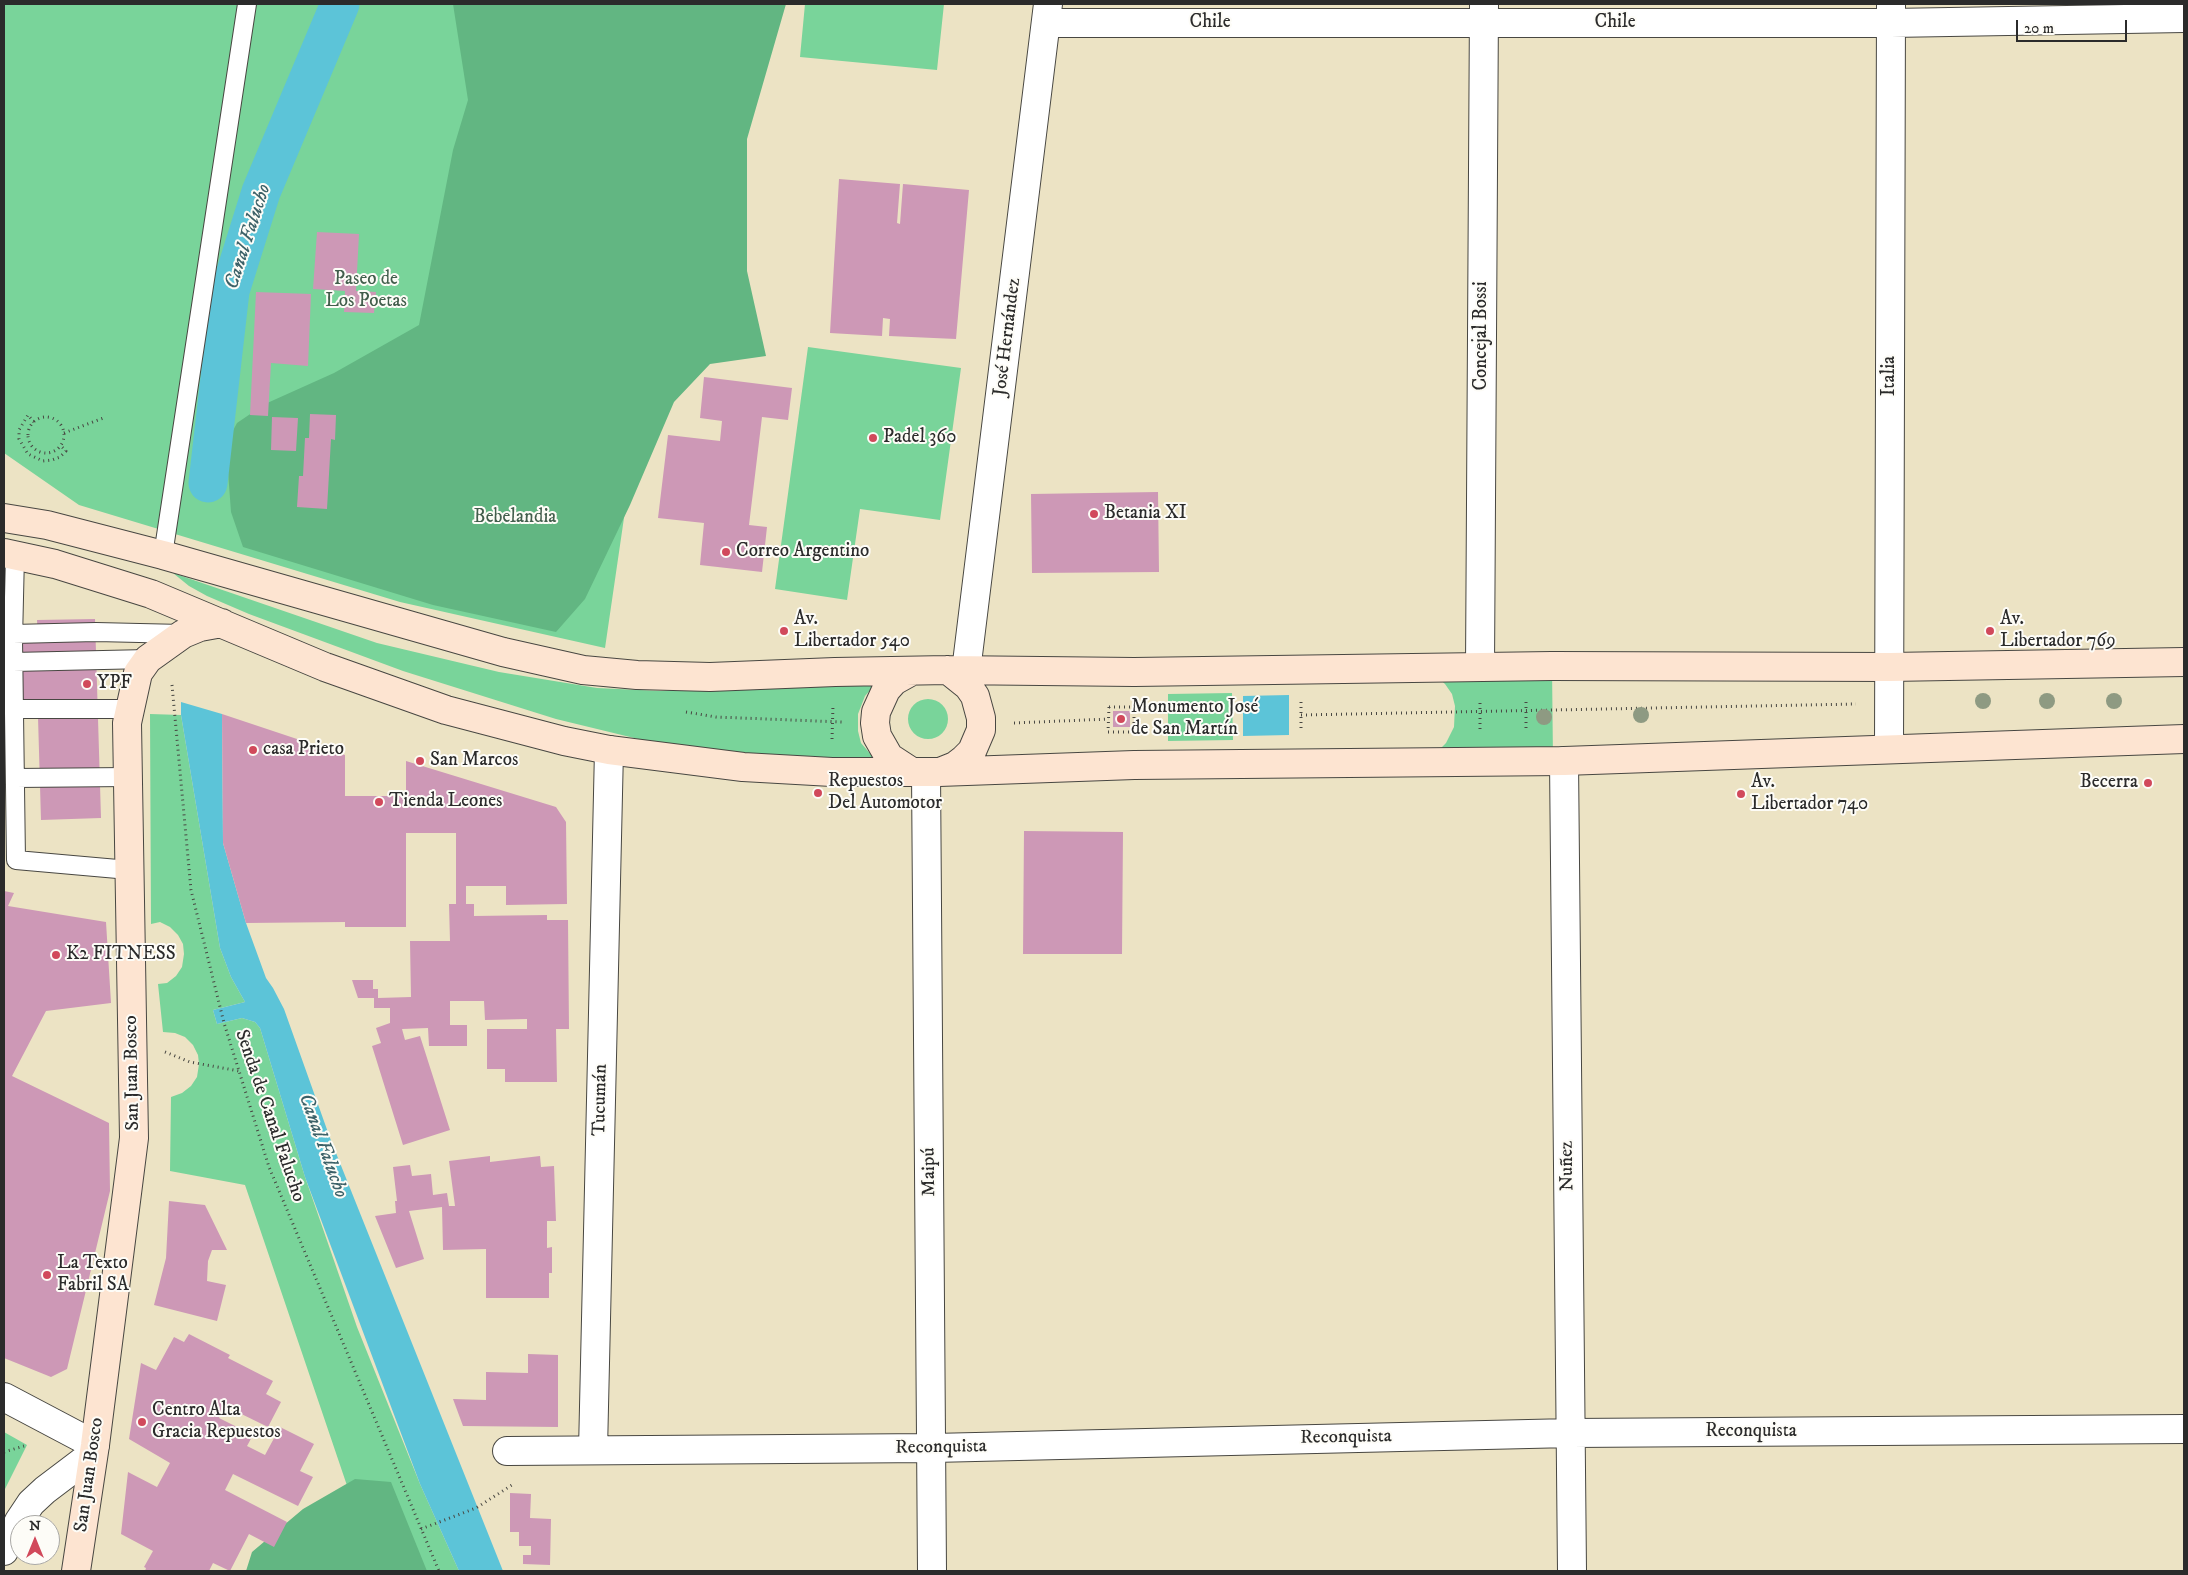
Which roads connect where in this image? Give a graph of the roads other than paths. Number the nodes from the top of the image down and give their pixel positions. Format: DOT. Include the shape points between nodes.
graph roads {
  1 [pos="248,4"];
  2 [pos="1891,13"];
  3 [pos="1048,14"];
  4 [pos="1484,14"];
  5 [pos="2184,18"];
  6 [pos="4,503"];
  7 [pos="4,518"];
  8 [pos="47,525"];
  9 [pos="9,554"];
  10 [pos="164,555"];
  11 [pos="222,623"];
  12 [pos="14,634"];
  13 [pos="166,646"];
  14 [pos="14,662"];
  15 [pos="2184,662"];
  16 [pos="1480,667"];
  17 [pos="1890,667"];
  18 [pos="912,671"];
  19 [pos="957,671"];
  20 [pos="14,709"];
  21 [pos="130,709"];
  22 [pos="2184,739"];
  23 [pos="1889,749"];
  24 [pos="609,750"];
  25 [pos="1564,760"];
  26 [pos="925,772"];
  27 [pos="128,777"];
  28 [pos="14,778"];
  29 [pos="129,870"];
  30 [pos="4,1397"];
  31 [pos="2184,1429"];
  32 [pos="1571,1433"];
  33 [pos="95,1445"];
  34 [pos="932,1448"];
  35 [pos="593,1450"];
  36 [pos="507,1451"];
  37 [pos="4,1551"];
  38 [pos="76,1571"];
  39 [pos="932,1571"];
  40 [pos="1572,1571"];
  1 -- 10 [label="lane"];
  2 -- 4 [label="street, Chile"];
  2 -- 5 [label="street, Chile"];
  2 -- 17 [label="street, Italia"];
  3 -- 4 [label="street, Chile"];
  3 -- 19 [label="street, José Hernández"];
  4 -- 16 [label="street, Concejal Bossi"];
  6 -- 8 [label="main road" via="16,512"];
  7 -- 8 [label="main road"];
  8 -- 10 [label="main road"];
  9 -- 11 [label="main road" via="55,564 151,594"];
  9 -- 12 [label="lane"];
  10 -- 18 [label="main road" via="503,652 583,670 710,677"];
  11 -- 13 [label="main road" via="200,627"];
  11 -- 24 [label="main road" via="325,667 446,710"];
  12 -- 13 [label="lane" via="96,632"];
  12 -- 14 [label="lane"];
  13 -- 14 [label="lane"];
  13 -- 21 [label="main road, San Juan Bosco" via="138,673"];
  14 -- 20 [label="lane"];
  15 -- 17 [label="main road"];
  16 -- 17 [label="main road"];
  16 -- 19 [label="main road"];
  17 -- 23 [label="street, Italia"];
  18 -- 19 [label="main road"];
  18 -- 26 [label="main road" via="894,681 886,690 876,712 875,724 877,736 889,757"];
  19 -- 26 [label="main road" via="979,707 981,724 977,740 972,751 955,766"];
  20 -- 21 [label="lane"];
  20 -- 28 [label="lane"];
  21 -- 27 [label="main road, San Juan Bosco" via="126,723"];
  22 -- 23 [label="main road"];
  23 -- 25 [label="main road"];
  24 -- 26 [label="main road" via="743,767 832,772"];
  24 -- 35 [label="street, Tucumán"];
  25 -- 26 [label="main road"];
  25 -- 32 [label="street, Nuñez"];
  26 -- 34 [label="street, Maipú"];
  27 -- 28 [label="lane"];
  27 -- 29 [label="main road, San Juan Bosco"];
  28 -- 29 [label="lane" via="16,860"];
  29 -- 33 [label="main road, San Juan Bosco" via="134,1138"];
  30 -- 33 [label="street"];
  31 -- 32 [label="street, Reconquista"];
  32 -- 34 [label="street, Reconquista"];
  32 -- 40 [label="street, Nuñez"];
  33 -- 37 [label="street" via="86,1459 31,1503"];
  33 -- 38 [label="main road, San Juan Bosco"];
  34 -- 35 [label="street, Reconquista"];
  34 -- 39 [label="street, Maipú"];
  35 -- 36 [label="street, Reconquista"];
}
